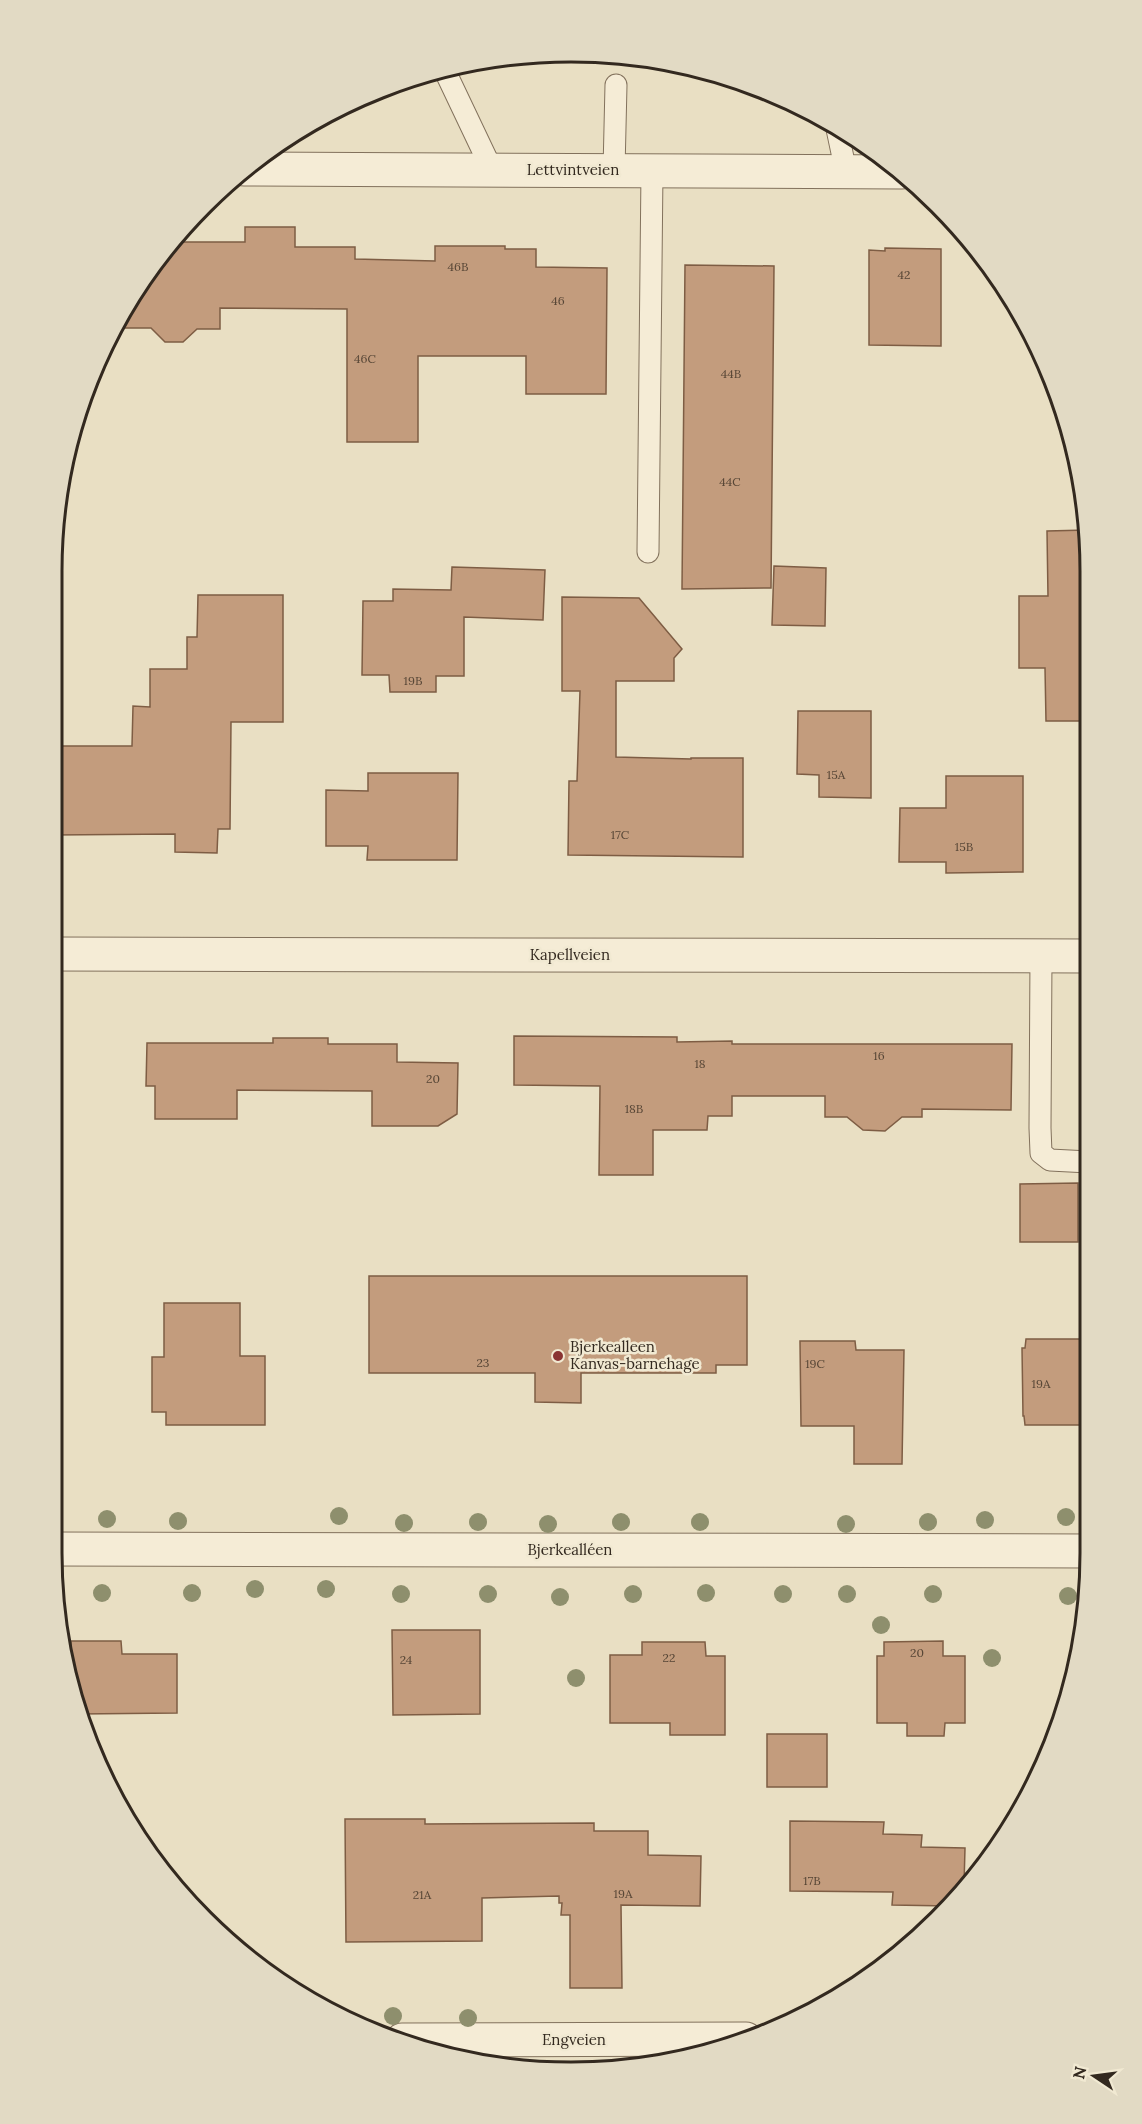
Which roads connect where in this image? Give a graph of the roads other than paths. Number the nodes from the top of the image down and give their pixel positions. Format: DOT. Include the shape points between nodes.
graph roads {
  1 [pos="448,77"];
  2 [pos="616,85"];
  3 [pos="839,138"];
  4 [pos="260,168"];
  5 [pos="492,170"];
  6 [pos="614,170"];
  7 [pos="652,171"];
  8 [pos="846,172"];
  9 [pos="887,172"];
  10 [pos="648,552"];
  11 [pos="62,954"];
  12 [pos="1041,956"];
  13 [pos="1080,956"];
  14 [pos="1080,1162"];
  15 [pos="62,1549"];
  16 [pos="1080,1551"];
  17 [pos="722,2039"];
  18 [pos="423,2040"];
  1 -- 5 [label="lane"];
  2 -- 6 [label="lane"];
  3 -- 8 [label="lane"];
  4 -- 5 [label="street, Lettvintveien"];
  5 -- 6 [label="street, Lettvintveien"];
  6 -- 7 [label="street, Lettvintveien"];
  7 -- 8 [label="street, Lettvintveien"];
  7 -- 10 [label="lane"];
  8 -- 9 [label="street, Lettvintveien"];
  11 -- 12 [label="street, Kapellveien"];
  12 -- 13 [label="street, Kapellveien"];
  12 -- 14 [label="lane" via="1041,1153 1050,1160"];
  15 -- 16 [label="street, Bjerkealléen"];
  17 -- 18 [label="street, Engveien"];
}
